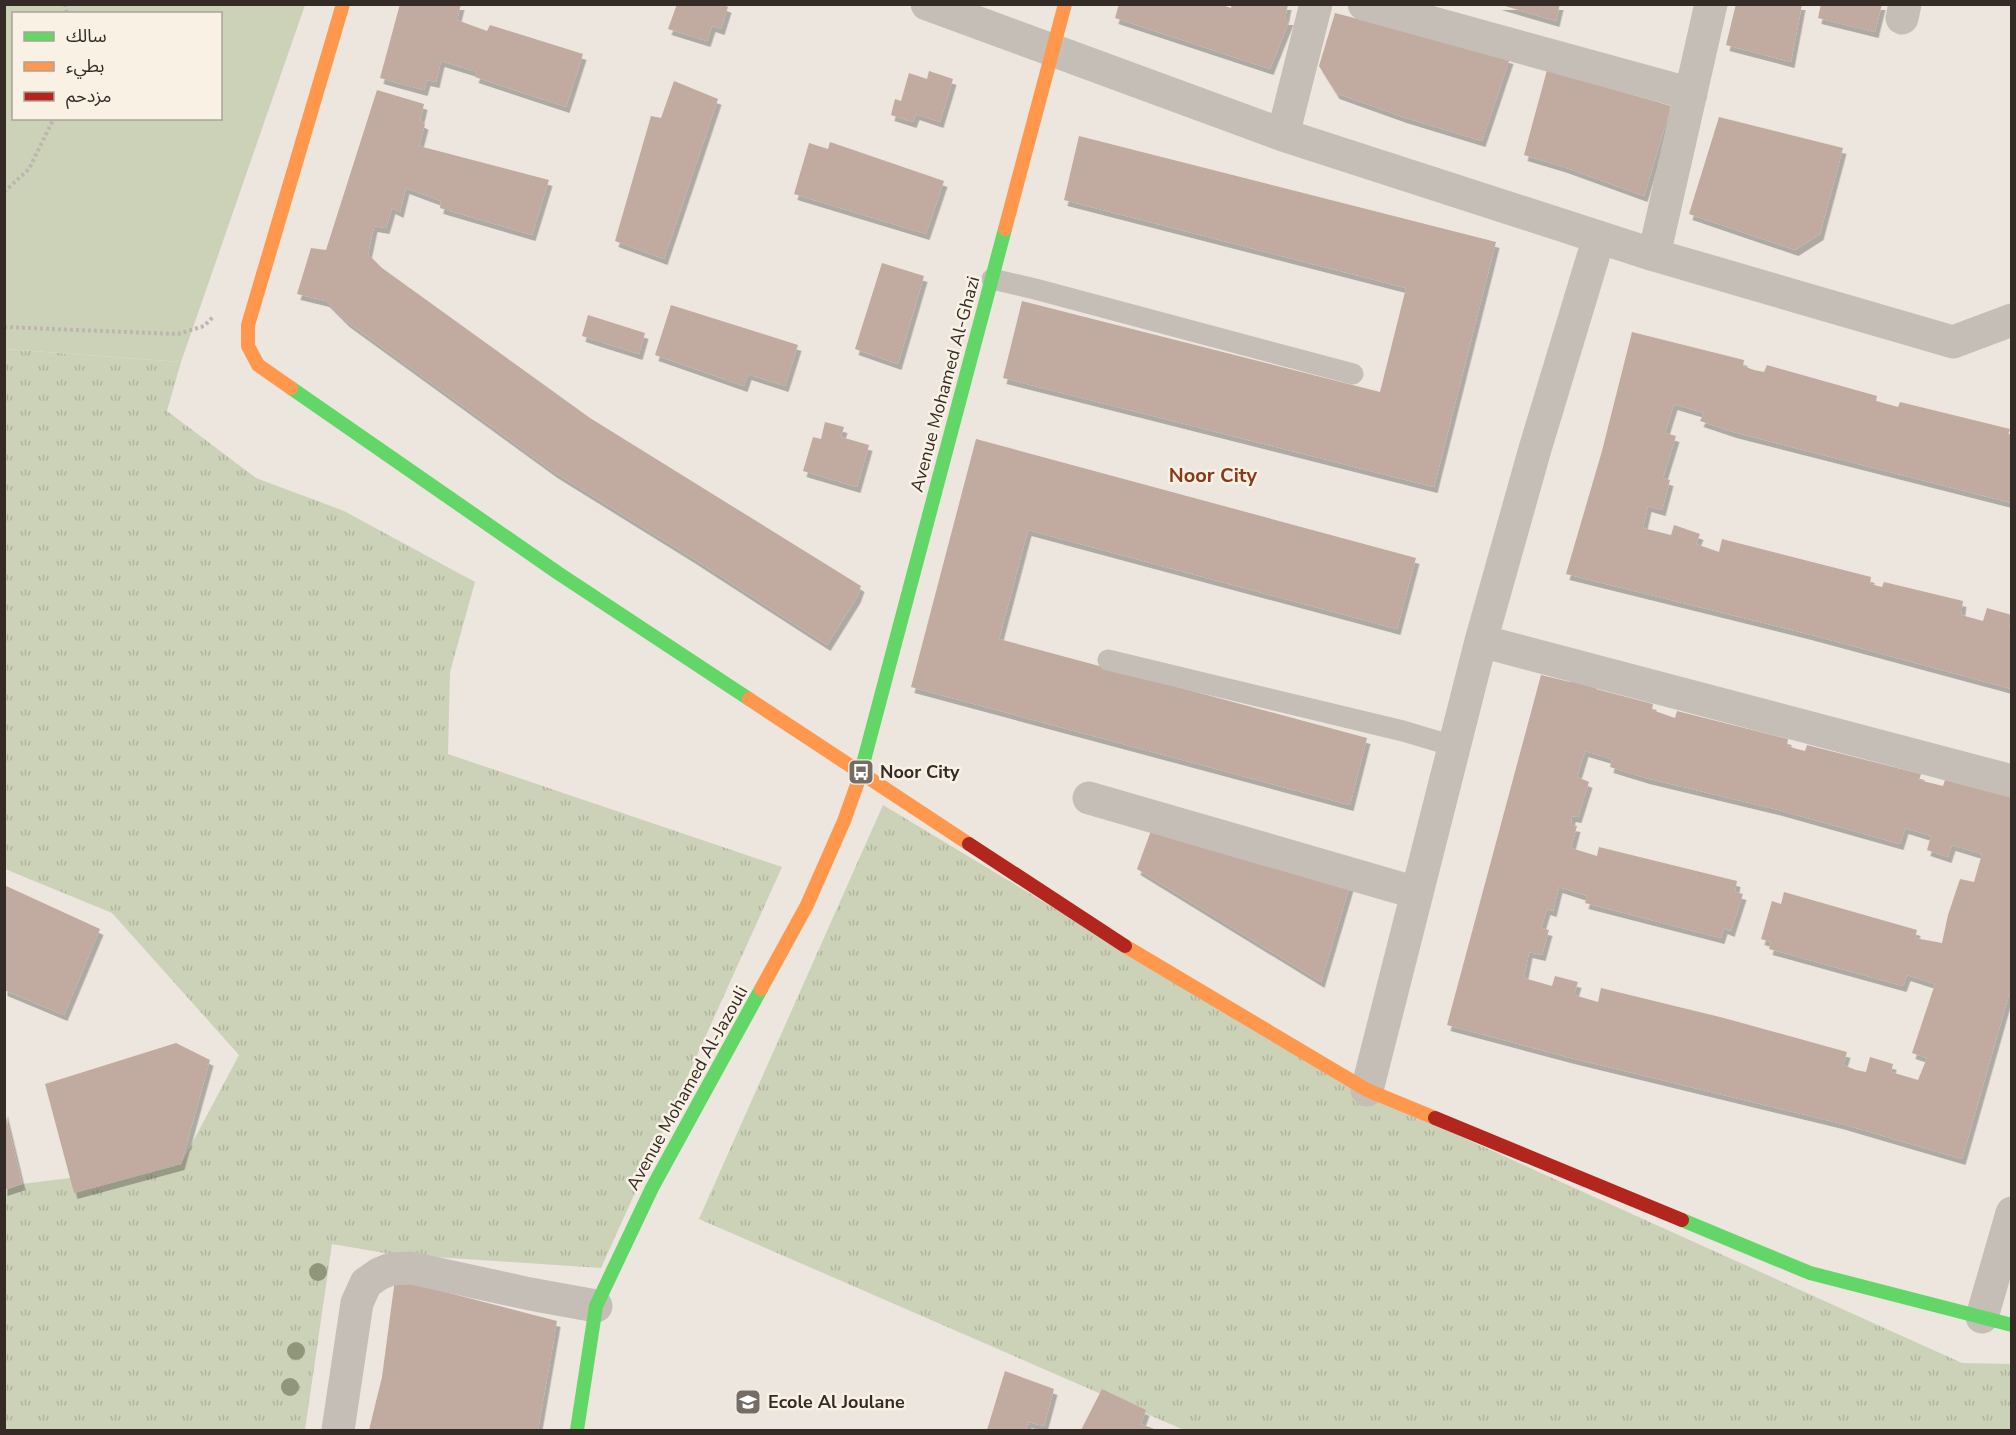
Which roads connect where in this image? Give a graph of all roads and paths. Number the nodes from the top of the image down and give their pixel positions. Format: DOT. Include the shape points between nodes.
graph roads {
  1 [pos="343,4"];
  2 [pos="927,4"];
  3 [pos="1065,4"];
  4 [pos="1316,4"];
  5 [pos="1365,4"];
  6 [pos="1712,4"];
  7 [pos="1054,51"];
  8 [pos="1691,94"];
  9 [pos="53,120"];
  10 [pos="1283,135"];
  11 [pos="4,192"];
  12 [pos="1599,237"];
  13 [pos="1654,255"];
  14 [pos="992,279"];
  15 [pos="220,309"];
  16 [pos="2012,320"];
  17 [pos="4,327"];
  18 [pos="1353,374"];
  19 [pos="1481,641"];
  20 [pos="1108,660"];
  21 [pos="1453,746"];
  22 [pos="861,772"];
  23 [pos="2012,781"];
  24 [pos="1089,798"];
  25 [pos="1417,893"];
  26 [pos="1367,1090"];
  27 [pos="2012,1213"];
  28 [pos="596,1306"];
  29 [pos="1997,1321"];
  30 [pos="338,1431"];
  31 [pos="577,1431"];
  1 -- 22 [label="street" via="248,326 248,346 258,364 567,579"];
  2 -- 7 [label="street"];
  3 -- 7 [label="street, Avenue Mohamed Al-Ghazi"];
  4 -- 10 [label="street"];
  5 -- 8 [label="street"];
  6 -- 8 [label="street"];
  7 -- 10 [label="street"];
  7 -- 14 [label="street, Avenue Mohamed Al-Ghazi"];
  8 -- 13 [label="street"];
  9 -- 11 [label="path" via="29,169"];
  10 -- 12 [label="street"];
  12 -- 13 [label="street"];
  12 -- 19 [label="street"];
  13 -- 16 [label="street" via="1953,342"];
  14 -- 18 [label="lane"];
  14 -- 22 [label="street, Avenue Mohamed Al-Ghazi"];
  15 -- 17 [label="path" via="204,326 178,334"];
  19 -- 21 [label="street"];
  19 -- 23 [label="street"];
  20 -- 21 [label="lane"];
  21 -- 25 [label="street"];
  22 -- 26 [label="street" via="1128,948"];
  22 -- 28 [label="street, Avenue Mohamed Al-Jazouli" via="807,905 652,1188"];
  24 -- 25 [label="street"];
  25 -- 26 [label="street"];
  26 -- 29 [label="street" via="1810,1273"];
  27 -- 29 [label="street"];
  28 -- 30 [label="street" via="411,1268 379,1274 366,1283 357,1303"];
  28 -- 31 [label="street, Avenue Mohamed Al-Jazouli"];
}
